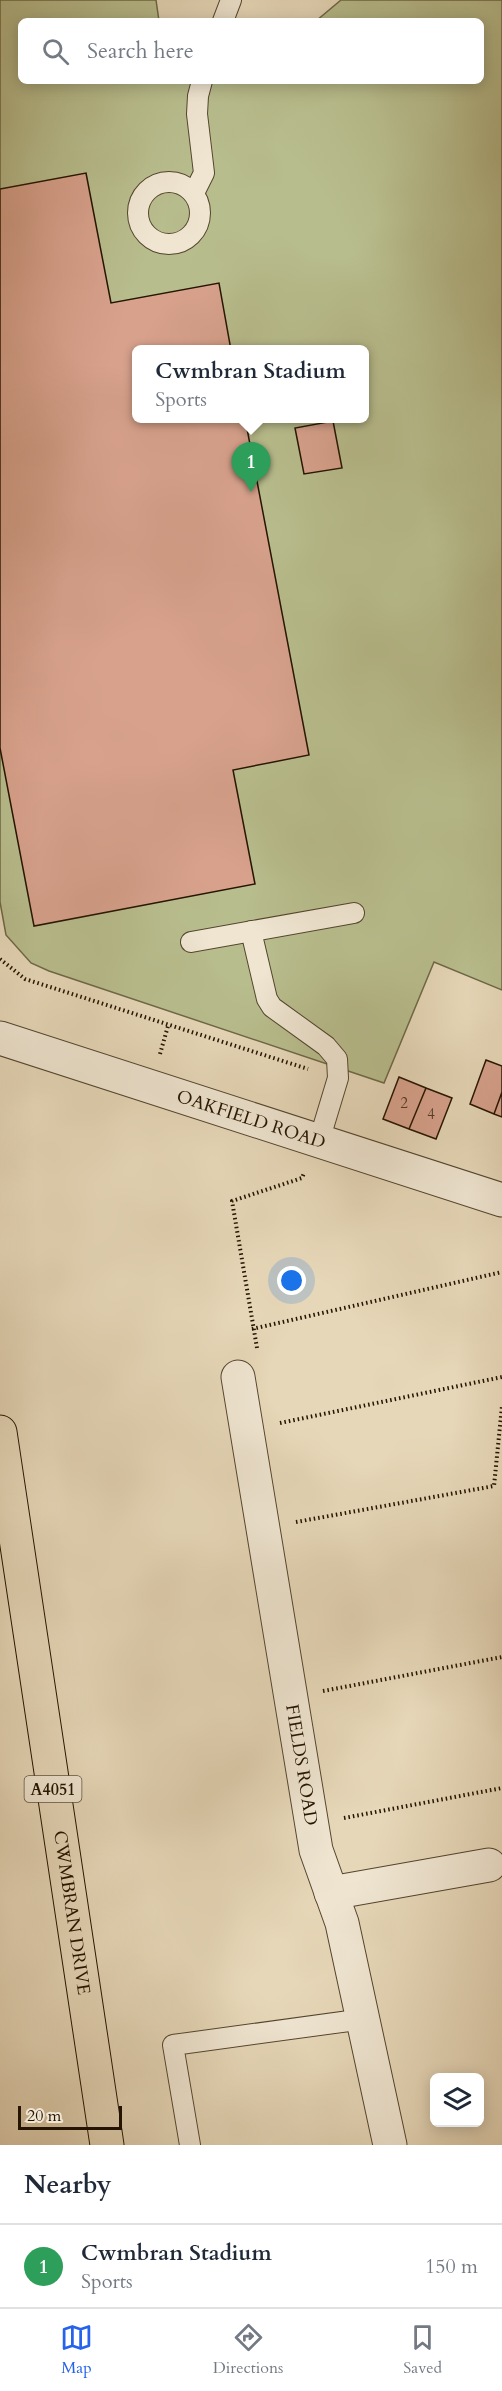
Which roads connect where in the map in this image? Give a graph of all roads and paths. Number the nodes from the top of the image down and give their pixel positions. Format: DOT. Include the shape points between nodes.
graph roads {
  1 [pos="231,0"];
  2 [pos="224,18"];
  3 [pos="201,84"];
  4 [pos="194,193"];
  5 [pos="354,913"];
  6 [pos="251,931"];
  7 [pos="191,942"];
  8 [pos="0,959"];
  9 [pos="0,1038"];
  10 [pos="338,1078"];
  11 [pos="319,1141"];
  12 [pos="502,1200"];
  13 [pos="502,1272"];
  14 [pos="252,1329"];
  15 [pos="238,1377"];
  16 [pos="502,1377"];
  17 [pos="502,1407"];
  18 [pos="247,1429"];
  19 [pos="0,1432"];
  20 [pos="263,1528"];
  21 [pos="502,1657"];
  22 [pos="291,1698"];
  23 [pos="502,1788"];
  24 [pos="312,1826"];
  25 [pos="489,1865"];
  26 [pos="331,1893"];
  27 [pos="363,2019"];
  28 [pos="107,2145"];
  29 [pos="190,2145"];
  30 [pos="390,2145"];
  1 -- 2 [label="lane"];
  3 -- 4 [label="lane" via="197,114 204,173"];
  5 -- 6 [label="lane"];
  6 -- 7 [label="lane"];
  6 -- 10 [label="lane" via="267,999 272,1007 333,1052"];
  8 -- 10 [label="path" via="25,979"];
  9 -- 11 [label="street, OAKFIELD ROAD"];
  10 -- 11 [label="lane"];
  11 -- 12 [label="street, OAKFIELD ROAD"];
  11 -- 14 [label="path" via="302,1178 232,1201"];
  13 -- 14 [label="path"];
  14 -- 15 [label="path" via="263,1375"];
  15 -- 18 [label="street, FIELDS ROAD"];
  16 -- 18 [label="path"];
  17 -- 20 [label="path" via="494,1486"];
  18 -- 20 [label="street, FIELDS ROAD"];
  19 -- 28 [label="main road, CWMBRAN DRIVE / A4051"];
  20 -- 22 [label="street, FIELDS ROAD"];
  21 -- 22 [label="path"];
  22 -- 24 [label="street, FIELDS ROAD"];
  23 -- 24 [label="path"];
  24 -- 26 [label="street, FIELDS ROAD" via="315,1850"];
  25 -- 26 [label="street"];
  26 -- 27 [label="street, FIELDS ROAD" via="342,1923"];
  27 -- 29 [label="lane" via="173,2045"];
  27 -- 30 [label="street, FIELDS ROAD"];
}
